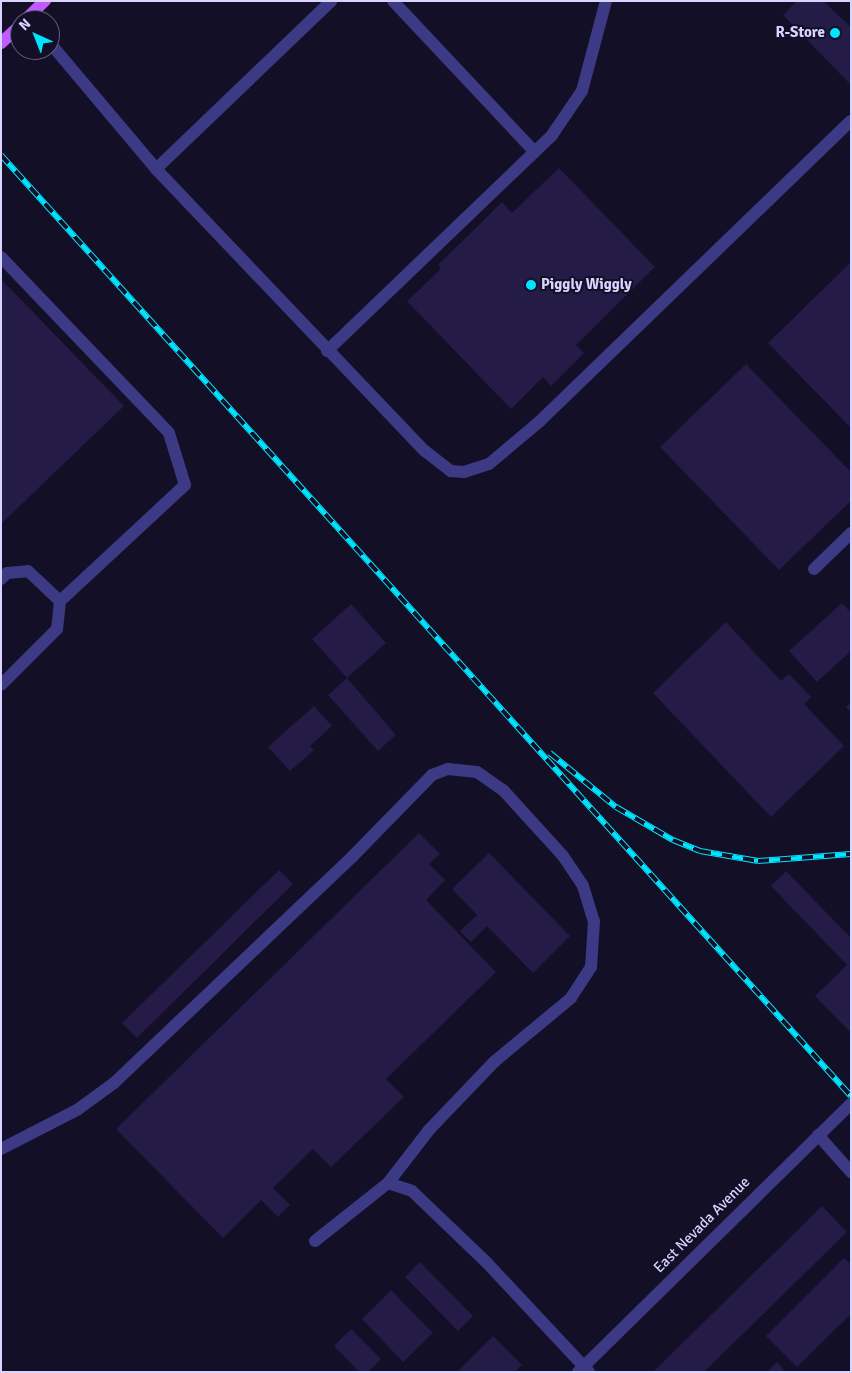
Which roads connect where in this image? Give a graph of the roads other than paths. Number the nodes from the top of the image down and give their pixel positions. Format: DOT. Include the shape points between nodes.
graph roads {
  1 [pos="331,1"];
  2 [pos="393,1"];
  3 [pos="606,1"];
  4 [pos="60,55"];
  5 [pos="851,121"];
  6 [pos="535,152"];
  7 [pos="156,168"];
  8 [pos="1,257"];
  9 [pos="327,351"];
  10 [pos="851,533"];
  11 [pos="814,569"];
  12 [pos="1,579"];
  13 [pos="60,601"];
  14 [pos="1,685"];
  15 [pos="851,1104"];
  16 [pos="818,1135"];
  17 [pos="1,1149"];
  18 [pos="851,1172"];
  19 [pos="388,1183"];
  20 [pos="315,1242"];
  21 [pos="583,1370"];
  1 -- 7 [label="street"];
  2 -- 6 [label="street"];
  3 -- 6 [label="street" via="582,91 571,110"];
  4 -- 7 [label="street"];
  5 -- 9 [label="street" via="540,421 489,464 464,472 451,471 439,464"];
  6 -- 9 [label="street"];
  7 -- 9 [label="street"];
  8 -- 13 [label="street" via="169,433 185,485"];
  10 -- 11 [label="street"];
  12 -- 13 [label="street" via="7,573 28,571"];
  13 -- 14 [label="street" via="57,629"];
  15 -- 16 [label="street, East Nevada Avenue"];
  16 -- 18 [label="street"];
  16 -- 21 [label="street, East Nevada Avenue"];
  17 -- 19 [label="street" via="77,1110 114,1083 352,857 432,775 448,769 477,772 503,790 563,856 583,886 594,921 591,967 571,998 494,1062 429,1130"];
  19 -- 20 [label="street"];
  19 -- 21 [label="street" via="412,1191 488,1264"];
}
